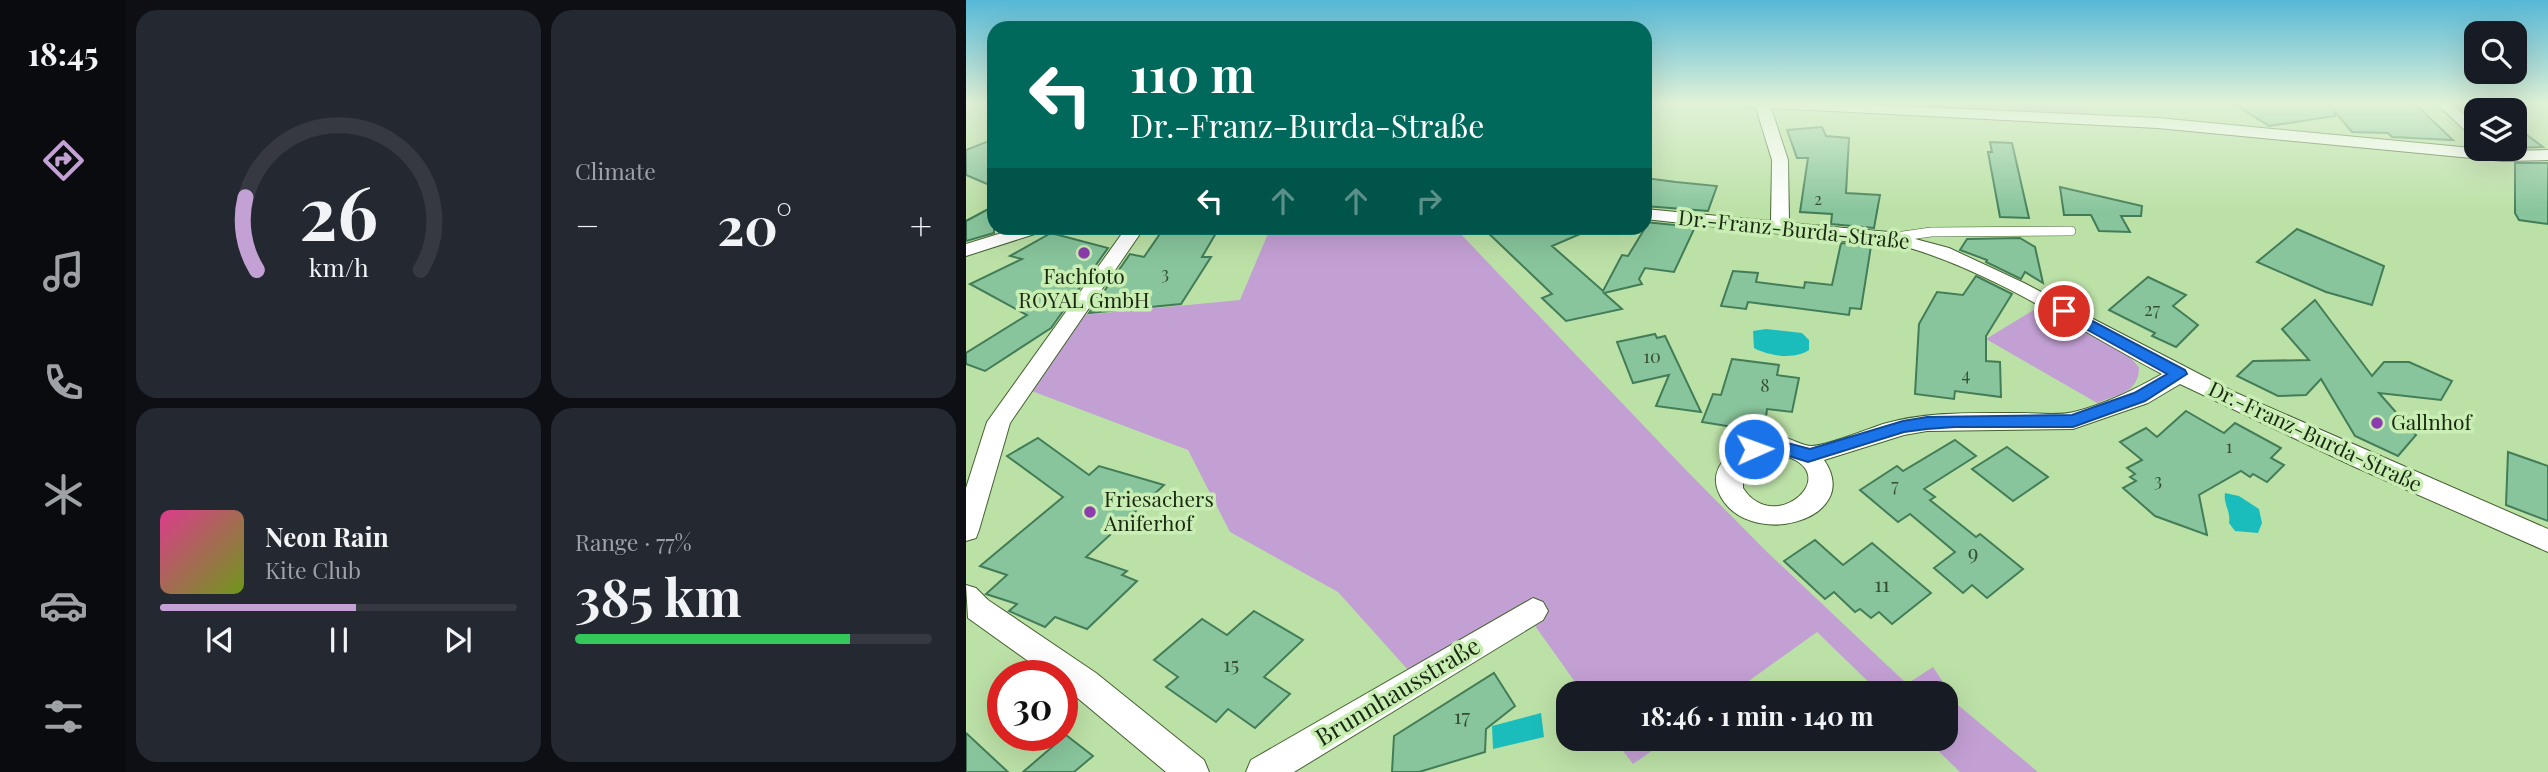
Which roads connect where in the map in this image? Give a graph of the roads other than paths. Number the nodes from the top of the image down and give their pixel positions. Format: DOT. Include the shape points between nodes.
graph roads {
  1 [pos="1774,139"];
  2 [pos="2340,139"];
  3 [pos="2464,150"];
  4 [pos="2527,154"];
  5 [pos="2548,155"];
  6 [pos="1652,215"];
  7 [pos="1780,227"];
  8 [pos="2071,231"];
  9 [pos="1013,235"];
  10 [pos="1130,235"];
  11 [pos="1889,238"];
  12 [pos="966,250"];
  13 [pos="2179,374"];
  14 [pos="1808,456"];
  15 [pos="966,530"];
  16 [pos="2548,541"];
  17 [pos="966,597"];
  18 [pos="1533,611"];
  19 [pos="1192,772"];
  20 [pos="1263,772"];
  1 -- 7 [label="street" via="1780,160"];
  2 -- 3 [label="street"];
  4 -- 5 [label="street"];
  6 -- 7 [label="street, Dr.-Franz-Burda-Straße"];
  7 -- 11 [label="street, Dr.-Franz-Burda-Straße"];
  8 -- 11 [label="lane" via="1931,232"];
  9 -- 12 [label="street"];
  10 -- 15 [label="street" via="999,422"];
  11 -- 13 [label="street, Dr.-Franz-Burda-Straße" via="1955,257"];
  13 -- 14 [label="street" via="2140,397 2073,421 1927,423"];
  13 -- 16 [label="street, Dr.-Franz-Burda-Straße" via="2357,459"];
  17 -- 19 [label="street" via="1085,683"];
  18 -- 20 [label="street, Brunnhausstraße"];
}
